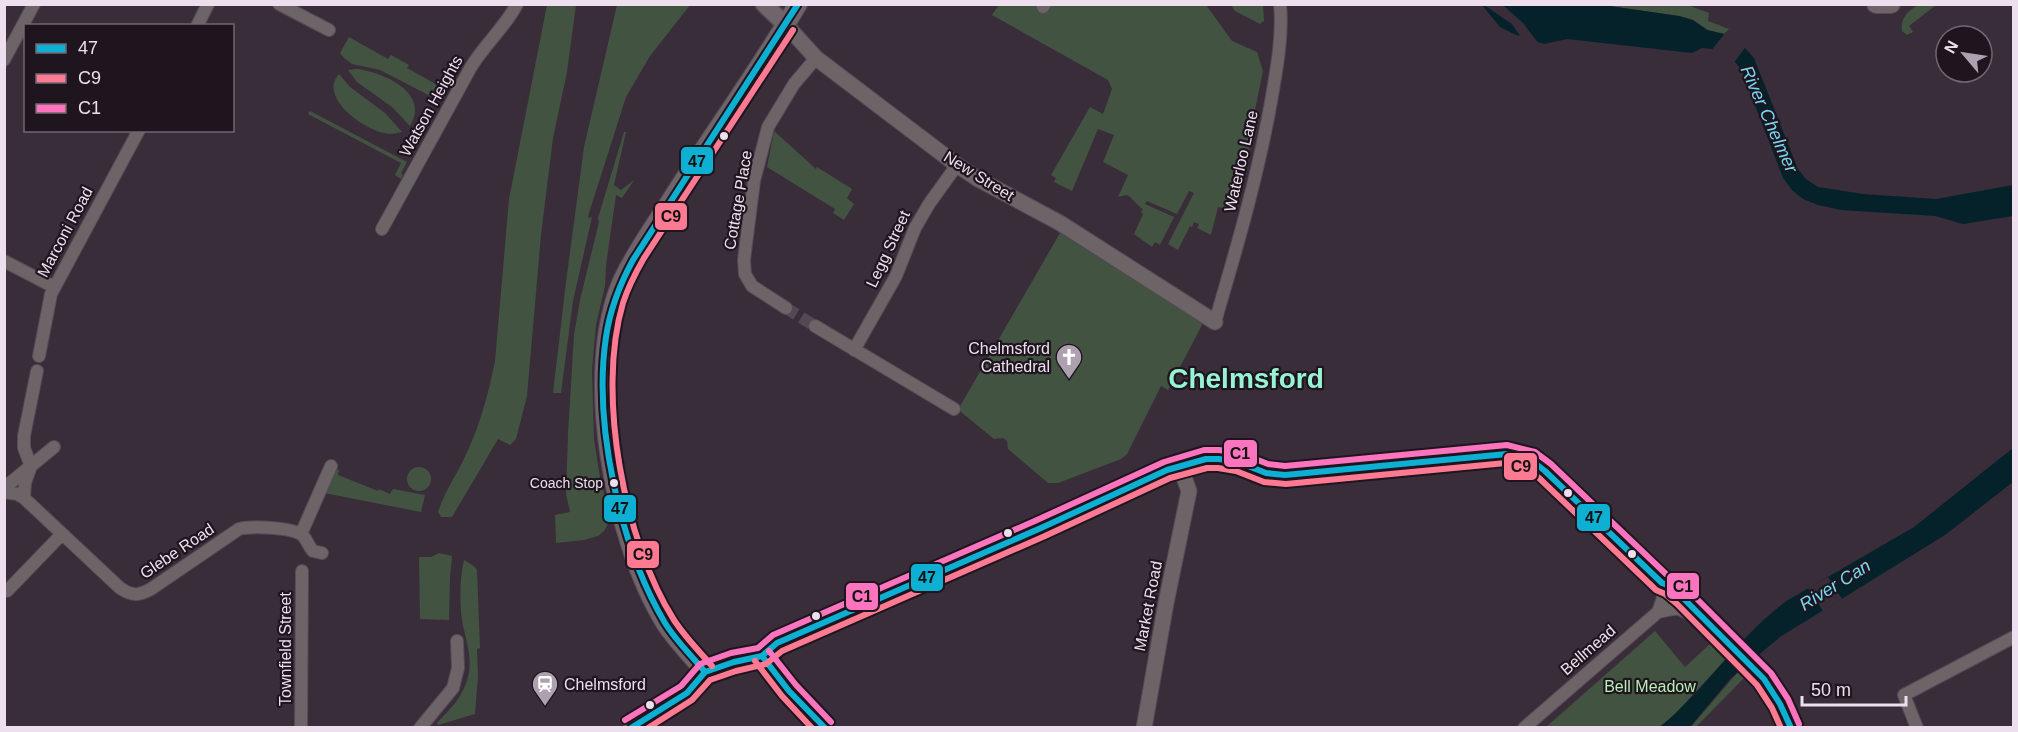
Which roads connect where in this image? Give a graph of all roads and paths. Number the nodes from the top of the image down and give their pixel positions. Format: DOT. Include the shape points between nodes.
graph roads {
  1 [pos="34,4"];
  2 [pos="208,4"];
  3 [pos="279,4"];
  4 [pos="517,4"];
  5 [pos="764,4"];
  6 [pos="798,4"];
  7 [pos="1280,4"];
  8 [pos="1876,4"];
  9 [pos="1891,4"];
  10 [pos="198,24"];
  11 [pos="786,25"];
  12 [pos="329,30"];
  13 [pos="816,57"];
  14 [pos="4,60"];
  15 [pos="138,132"];
  16 [pos="957,165"];
  17 [pos="382,229"];
  18 [pos="4,261"];
  19 [pos="54,287"];
  20 [pos="786,308"];
  21 [pos="1215,322"];
  22 [pos="815,326"];
  23 [pos="854,350"];
  24 [pos="39,356"];
  25 [pos="37,371"];
  26 [pos="954,409"];
  27 [pos="54,447"];
  28 [pos="31,466"];
  29 [pos="331,466"];
  30 [pos="1180,466"];
  31 [pos="4,490"];
  32 [pos="24,498"];
  33 [pos="62,534"];
  34 [pos="301,534"];
  35 [pos="322,552"];
  36 [pos="302,571"];
  37 [pos="8,591"];
  38 [pos="1658,612"];
  39 [pos="2012,638"];
  40 [pos="457,640"];
  41 [pos="762,656"];
  42 [pos="705,672"];
  43 [pos="301,728"];
  44 [pos="420,728"];
  45 [pos="630,728"];
  46 [pos="825,728"];
  47 [pos="1144,728"];
  48 [pos="1524,728"];
  49 [pos="1785,728"];
  50 [pos="1917,728"];
  1 -- 14 [label="street"];
  2 -- 10 [label="street"];
  3 -- 12 [label="street"];
  4 -- 17 [label="street, Watson Heights" via="476,58"];
  5 -- 11 [label="main road, New Street"];
  6 -- 11 [label="main road"];
  7 -- 21 [label="street, Waterloo Lane" via="1276,75 1268,123"];
  8 -- 9 [label="main road"];
  11 -- 13 [label="street, New Street"];
  11 -- 42 [label="main road" via="633,260 614,302 606,344 607,430 625,528 666,623"];
  13 -- 16 [label="street, New Street"];
  13 -- 20 [label="street, Cottage Place" via="768,127 754,181 744,260 745,274 752,285"];
  15 -- 19 [label="street, Marconi Road"];
  16 -- 21 [label="street, New Street" via="1060,224"];
  16 -- 23 [label="street, Legg Street" via="920,220 896,276"];
  18 -- 19 [label="street"];
  19 -- 24 [label="street, Marconi Road"];
  22 -- 23 [label="street"];
  23 -- 26 [label="street"];
  25 -- 28 [label="street" via="24,436"];
  27 -- 28 [label="street"];
  28 -- 31 [label="street"];
  28 -- 32 [label="street"];
  29 -- 34 [label="street"];
  30 -- 38 [label="street" via="1206,459 1229,460 1285,475 1515,455 1531,460 1545,471 1662,583 1663,598"];
  30 -- 41 [label="street" via="777,643"];
  30 -- 47 [label="street, Market Road" via="1190,491"];
  31 -- 32 [label="street, Glebe Road"];
  32 -- 33 [label="street, Glebe Road"];
  33 -- 34 [label="street, Glebe Road" via="129,595 140,595 239,529"];
  33 -- 37 [label="street"];
  34 -- 35 [label="street" via="313,551"];
  36 -- 43 [label="street, Townfield Street"];
  38 -- 48 [label="street, Bellmead"];
  38 -- 49 [label="street, Bellmead" via="1678,608 1693,616 1765,690"];
  39 -- 50 [label="street" via="1904,694"];
  40 -- 44 [label="street" via="458,668 453,688"];
  41 -- 42 [label="main road"];
  41 -- 46 [label="main road"];
  42 -- 45 [label="street" via="687,693"];
}
